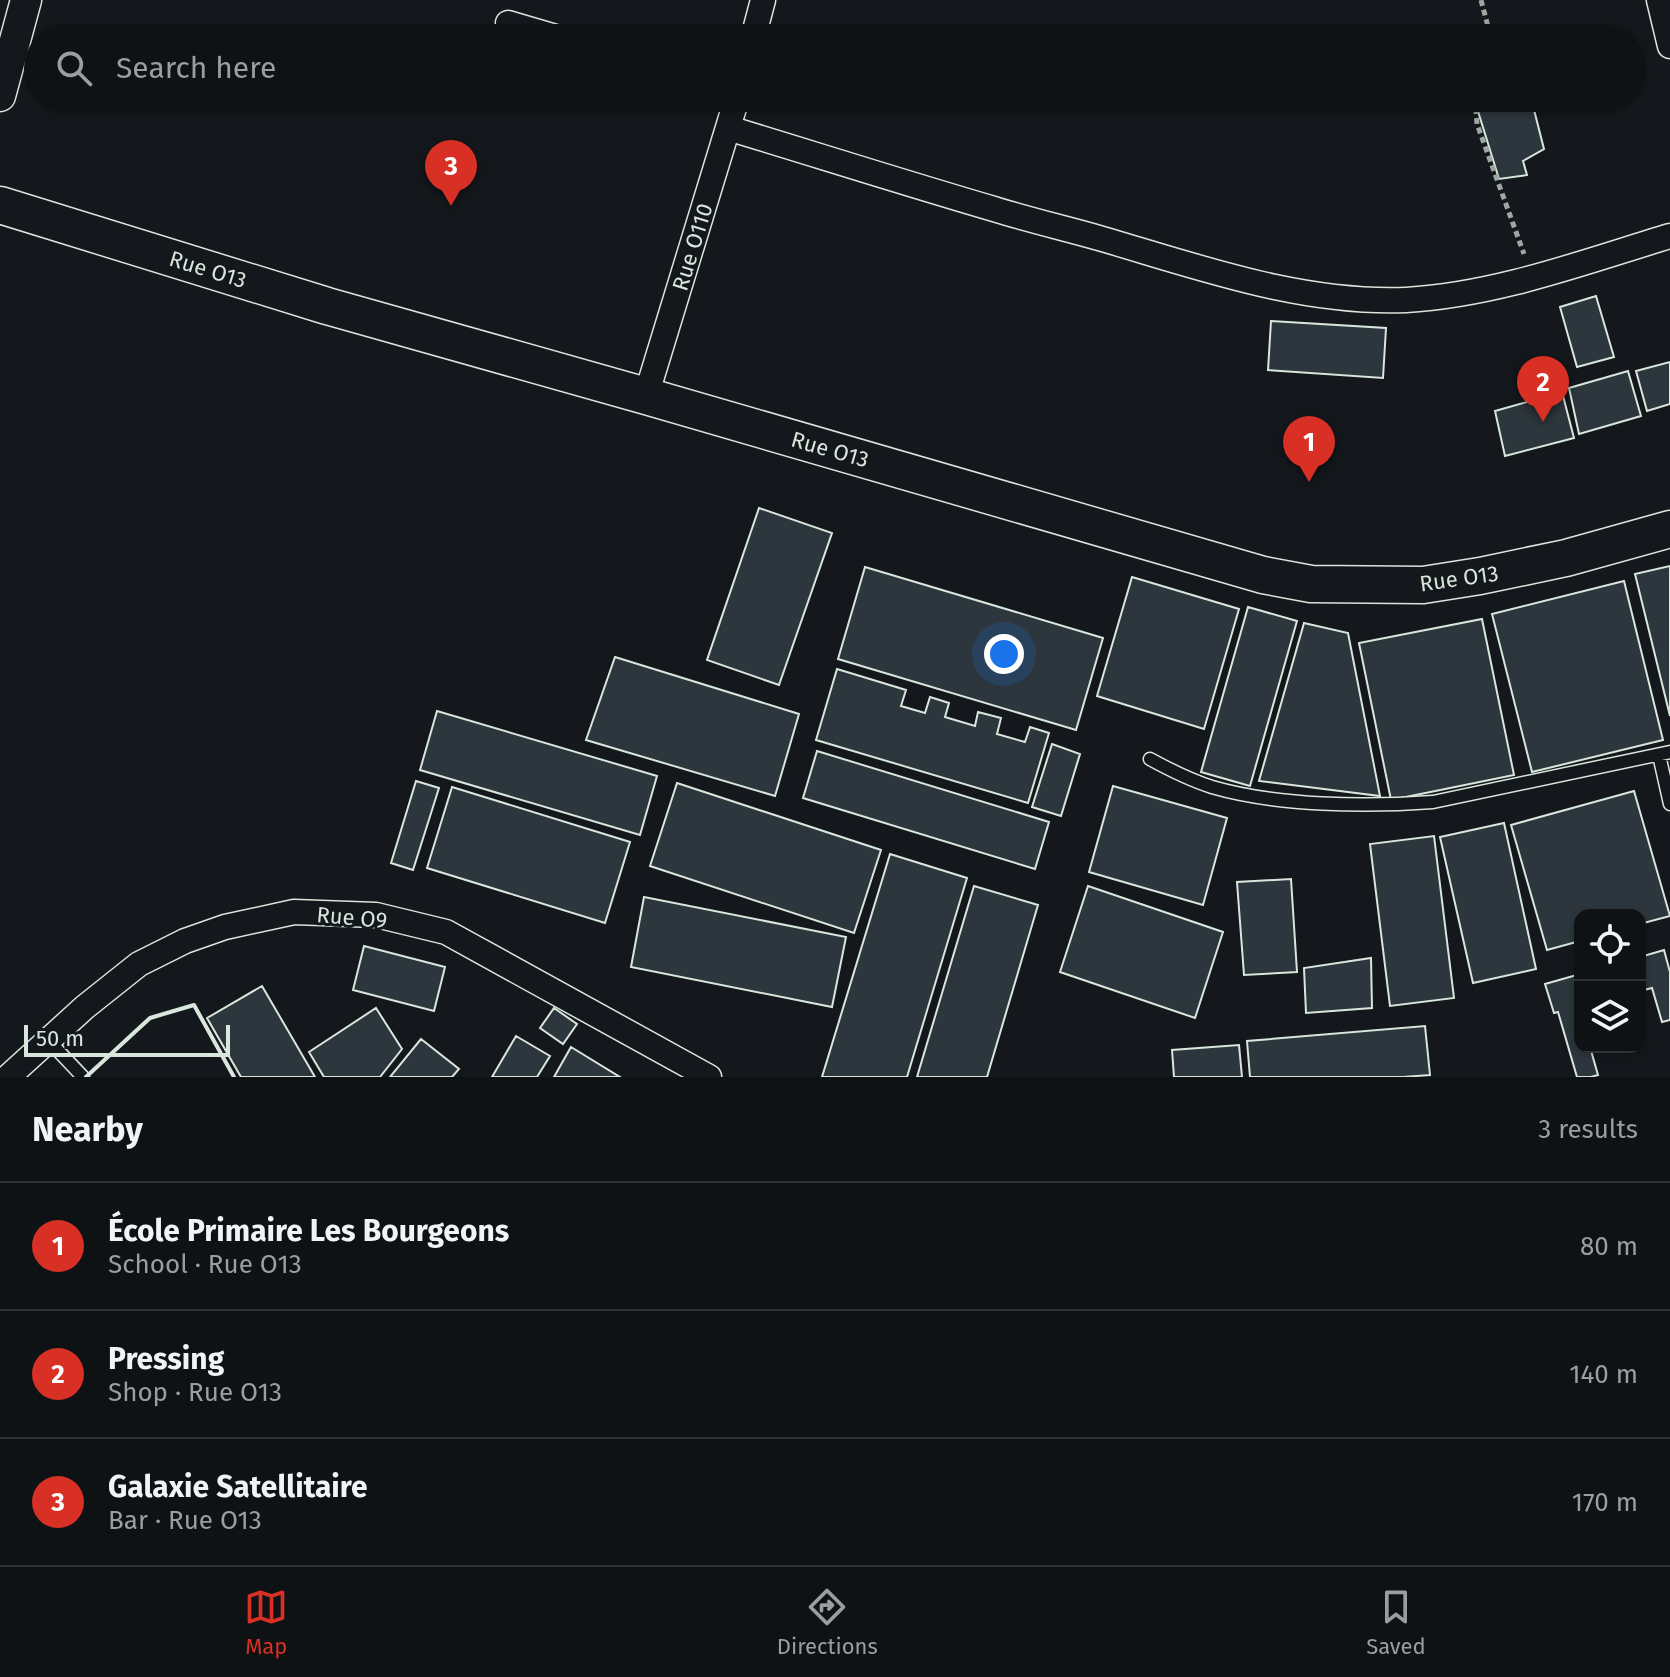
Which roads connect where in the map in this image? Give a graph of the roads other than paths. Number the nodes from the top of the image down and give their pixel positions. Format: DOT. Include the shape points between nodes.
graph roads {
  1 [pos="26,0"];
  2 [pos="763,0"];
  3 [pos="1659,0"];
  4 [pos="508,23"];
  5 [pos="511,24"];
  6 [pos="757,24"];
  7 [pos="1670,46"];
  8 [pos="0,96"];
  9 [pos="733,112"];
  10 [pos="728,128"];
  11 [pos="0,205"];
  12 [pos="1670,236"];
  13 [pos="646,396"];
  14 [pos="1670,529"];
  15 [pos="1664,753"];
  16 [pos="1150,759"];
  17 [pos="1670,804"];
  18 [pos="49,1041"];
  19 [pos="8,1077"];
  20 [pos="83,1077"];
  21 [pos="709,1077"];
  1 -- 8 [label="street"];
  2 -- 6 [label="street"];
  3 -- 7 [label="street"];
  4 -- 5 [label="street"];
  9 -- 10 [label="street, Rue O110"];
  10 -- 12 [label="street" via="1221,275 1360,299 1454,295"];
  10 -- 13 [label="street, Rue O110"];
  11 -- 13 [label="main road, Rue O13" via="327,306"];
  13 -- 14 [label="main road, Rue O13" via="1248,571 1311,584 1452,581 1566,558"];
  15 -- 16 [label="lane" via="1397,805 1259,797 1211,787"];
  15 -- 17 [label="lane"];
  18 -- 19 [label="street, Rue O9"];
  18 -- 20 [label="lane"];
  18 -- 21 [label="street, Rue O9" via="139,964 185,941 294,912 376,915 446,932"];
}
